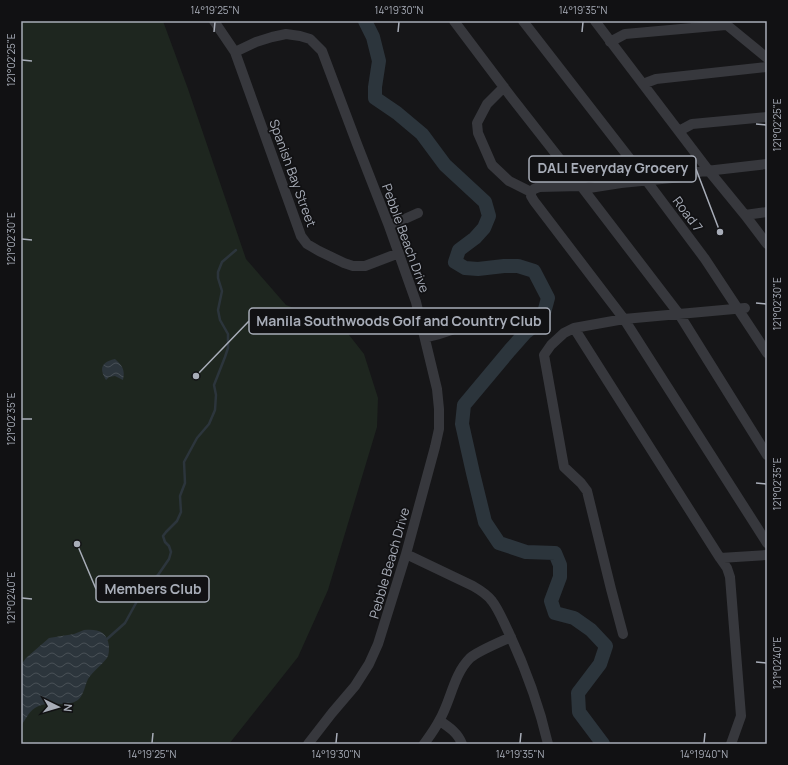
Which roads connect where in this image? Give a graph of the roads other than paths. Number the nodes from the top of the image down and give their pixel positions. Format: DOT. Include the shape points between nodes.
graph roads {
  1 [pos="214,21"];
  2 [pos="454,21"];
  3 [pos="523,21"];
  4 [pos="530,21"];
  5 [pos="595,21"];
  6 [pos="724,23"];
  7 [pos="610,42"];
  8 [pos="235,52"];
  9 [pos="767,58"];
  10 [pos="767,67"];
  11 [pos="643,84"];
  12 [pos="504,87"];
  13 [pos="767,117"];
  14 [pos="678,131"];
  15 [pos="767,164"];
  16 [pos="709,171"];
  17 [pos="646,177"];
  18 [pos="582,186"];
  19 [pos="531,192"];
  20 [pos="767,212"];
  21 [pos="418,213"];
  22 [pos="745,215"];
  23 [pos="390,226"];
  24 [pos="767,244"];
  25 [pos="399,253"];
  26 [pos="741,308"];
  27 [pos="679,314"];
  28 [pos="624,319"];
  29 [pos="470,321"];
  30 [pos="574,328"];
  31 [pos="425,338"];
  32 [pos="767,341"];
  33 [pos="767,352"];
  34 [pos="767,455"];
  35 [pos="767,543"];
  36 [pos="406,554"];
  37 [pos="767,555"];
  38 [pos="720,558"];
  39 [pos="624,634"];
  40 [pos="511,637"];
  41 [pos="440,721"];
  42 [pos="308,744"];
  43 [pos="424,744"];
  44 [pos="462,744"];
  45 [pos="548,744"];
  46 [pos="732,744"];
  1 -- 8 [label="street, Spanish Bay Street"];
  2 -- 12 [label="street"];
  3 -- 17 [label="street, Road 7"];
  4 -- 17 [label="street, Road 7"];
  5 -- 7 [label="street"];
  6 -- 7 [label="street" via="625,34"];
  6 -- 9 [label="street"];
  7 -- 11 [label="street"];
  8 -- 23 [label="street, Pebble Beach Drive" via="256,42 286,34 314,36"];
  8 -- 25 [label="street, Spanish Bay Street" via="291,210 301,236 307,244 353,266 365,266"];
  10 -- 11 [label="street" via="656,79"];
  11 -- 14 [label="street"];
  12 -- 18 [label="street"];
  12 -- 19 [label="street" via="487,104 477,123 478,133 492,165 509,181"];
  13 -- 14 [label="street" via="692,124"];
  14 -- 16 [label="street"];
  15 -- 16 [label="street"];
  16 -- 17 [label="street" via="689,173 682,177"];
  16 -- 22 [label="street"];
  17 -- 18 [label="street" via="589,188"];
  17 -- 26 [label="street, Road 7"];
  18 -- 19 [label="street" via="539,187"];
  18 -- 27 [label="street"];
  19 -- 28 [label="street" via="534,201"];
  20 -- 22 [label="street"];
  21 -- 23 [label="street"];
  22 -- 24 [label="street"];
  23 -- 25 [label="street, Pebble Beach Drive"];
  25 -- 31 [label="street, Pebble Beach Drive"];
  26 -- 27 [label="street"];
  26 -- 32 [label="street, Road 7"];
  26 -- 33 [label="street, Road 7"];
  27 -- 28 [label="street"];
  27 -- 34 [label="street"];
  28 -- 30 [label="street"];
  28 -- 35 [label="street"];
  29 -- 31 [label="street" via="450,331"];
  30 -- 38 [label="street"];
  30 -- 39 [label="street" via="564,333 544,355 564,467 586,491"];
  31 -- 36 [label="street, Pebble Beach Drive" via="438,389 439,429"];
  36 -- 40 [label="street" via="484,592 492,601"];
  36 -- 42 [label="street, Pebble Beach Drive" via="381,638 369,664 355,686"];
  37 -- 38 [label="street"];
  38 -- 46 [label="street" via="730,577 741,716"];
  40 -- 41 [label="street" via="470,658 458,677"];
  40 -- 45 [label="street" via="532,690"];
  41 -- 43 [label="street"];
  41 -- 44 [label="street" via="457,734"];
}
